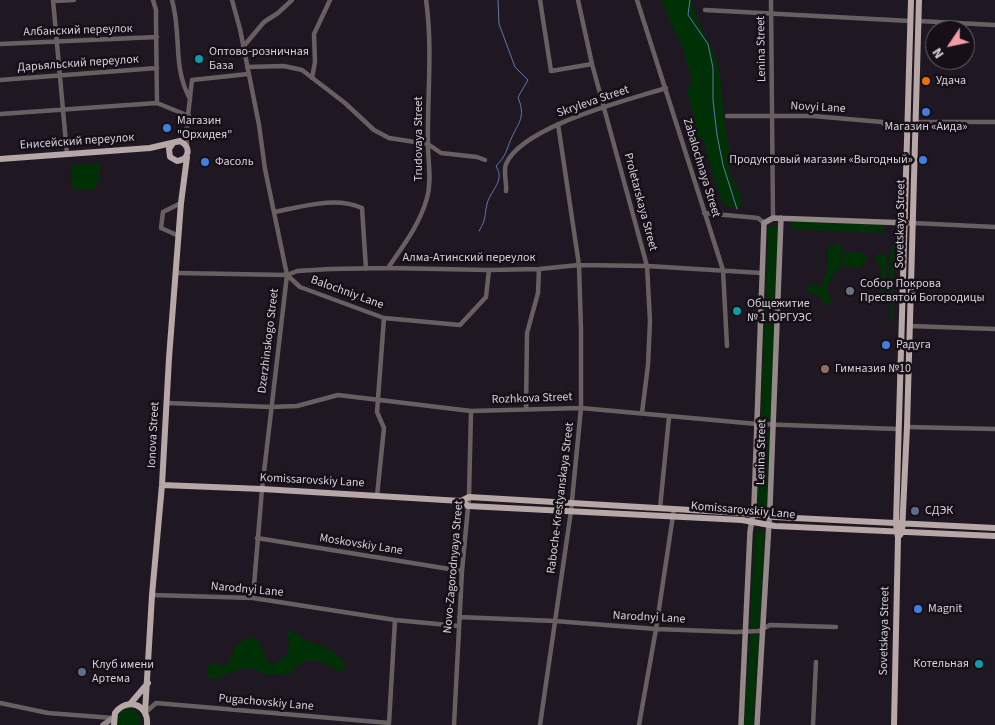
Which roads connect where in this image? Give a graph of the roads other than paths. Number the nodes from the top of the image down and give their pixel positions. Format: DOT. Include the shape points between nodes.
graph roads {
  1 [pos="74,0"];
  2 [pos="153,0"];
  3 [pos="172,0"];
  4 [pos="232,0"];
  5 [pos="292,0"];
  6 [pos="330,0"];
  7 [pos="426,0"];
  8 [pos="540,0"];
  9 [pos="578,0"];
  10 [pos="637,0"];
  11 [pos="771,0"];
  12 [pos="911,0"];
  13 [pos="919,0"];
  14 [pos="53,1"];
  15 [pos="705,10"];
  16 [pos="771,14"];
  17 [pos="910,21"];
  18 [pos="918,21"];
  19 [pos="995,25"];
  20 [pos="157,37"];
  21 [pos="57,41"];
  22 [pos="0,44"];
  23 [pos="244,47"];
  24 [pos="592,64"];
  25 [pos="247,67"];
  26 [pos="157,68"];
  27 [pos="248,74"];
  28 [pos="60,76"];
  29 [pos="312,78"];
  30 [pos="0,80"];
  31 [pos="666,88"];
  32 [pos="190,100"];
  33 [pos="157,103"];
  34 [pos="604,107"];
  35 [pos="63,110"];
  36 [pos="0,114"];
  37 [pos="189,116"];
  38 [pos="727,116"];
  39 [pos="773,116"];
  40 [pos="916,122"];
  41 [pos="995,122"];
  42 [pos="558,124"];
  43 [pos="906,129"];
  44 [pos="186,133"];
  45 [pos="180,141"];
  46 [pos="173,143"];
  47 [pos="428,144"];
  48 [pos="187,146"];
  49 [pos="156,147"];
  50 [pos="67,154"];
  51 [pos="187,156"];
  52 [pos="172,158"];
  53 [pos="0,159"];
  54 [pos="485,160"];
  55 [pos="182,188"];
  56 [pos="506,191"];
  57 [pos="181,203"];
  58 [pos="274,212"];
  59 [pos="704,213"];
  60 [pos="773,218"];
  61 [pos="781,218"];
  62 [pos="904,222"];
  63 [pos="764,223"];
  64 [pos="912,224"];
  65 [pos="995,227"];
  66 [pos="178,236"];
  67 [pos="578,265"];
  68 [pos="647,266"];
  69 [pos="388,268"];
  70 [pos="366,269"];
  71 [pos="539,269"];
  72 [pos="489,270"];
  73 [pos="723,270"];
  74 [pos="176,273"];
  75 [pos="762,273"];
  76 [pos="287,275"];
  77 [pos="384,318"];
  78 [pos="910,326"];
  79 [pos="995,330"];
  80 [pos="726,346"];
  81 [pos="378,400"];
  82 [pos="167,403"];
  83 [pos="271,407"];
  84 [pos="581,408"];
  85 [pos="526,409"];
  86 [pos="471,411"];
  87 [pos="642,413"];
  88 [pos="669,417"];
  89 [pos="757,424"];
  90 [pos="772,424"];
  91 [pos="907,427"];
  92 [pos="898,429"];
  93 [pos="995,429"];
  94 [pos="162,485"];
  95 [pos="262,489"];
  96 [pos="377,496"];
  97 [pos="470,497"];
  98 [pos="461,501"];
  99 [pos="572,503"];
  100 [pos="468,506"];
  101 [pos="660,508"];
  102 [pos="674,509"];
  103 [pos="572,512"];
  104 [pos="752,516"];
  105 [pos="674,517"];
  106 [pos="770,517"];
  107 [pos="751,523"];
  108 [pos="769,525"];
  109 [pos="995,528"];
  110 [pos="899,530"];
  111 [pos="995,536"];
  112 [pos="257,538"];
  113 [pos="462,572"];
  114 [pos="152,595"];
  115 [pos="253,598"];
  116 [pos="459,616"];
  117 [pos="395,620"];
  118 [pos="555,621"];
  119 [pos="459,626"];
  120 [pos="836,627"];
  121 [pos="656,629"];
  122 [pos="763,629"];
  123 [pos="746,631"];
  124 [pos="816,662"];
  125 [pos="148,683"];
  126 [pos="0,703"];
  127 [pos="130,704"];
  128 [pos="145,713"];
  129 [pos="113,722"];
  130 [pos="357,723"];
  131 [pos="103,725"];
  132 [pos="147,725"];
  133 [pos="454,725"];
  134 [pos="540,725"];
  135 [pos="639,725"];
  136 [pos="740,725"];
  137 [pos="757,725"];
  138 [pos="813,725"];
  139 [pos="894,725"];
  1 -- 14 [label="street"];
  2 -- 20 [label="street"];
  3 -- 32 [label="street" via="176,16 178,67"];
  4 -- 23 [label="street, Dzerzhinskogo Street"];
  5 -- 23 [label="street" via="264,22"];
  6 -- 29 [label="street" via="314,34"];
  7 -- 47 [label="street, Trudovaya Street" via="430,40"];
  8 -- 24 [label="street" via="551,71"];
  9 -- 24 [label="street, Proletarskaya Street"];
  10 -- 31 [label="street, Zabalochnaya Street"];
  11 -- 16 [label="street, Lenina Street"];
  12 -- 17 [label="main road, Sovetskaya Street"];
  13 -- 18 [label="main road, Sovetskaya Street"];
  14 -- 21 [label="street"];
  15 -- 16 [label="street"];
  16 -- 17 [label="street"];
  16 -- 39 [label="street, Lenina Street"];
  17 -- 43 [label="main road, Sovetskaya Street"];
  18 -- 19 [label="street"];
  18 -- 40 [label="main road, Sovetskaya Street"];
  20 -- 21 [label="street, Албанский переулок"];
  20 -- 26 [label="street"];
  21 -- 22 [label="street, Албанский переулок"];
  21 -- 28 [label="street"];
  23 -- 25 [label="street, Dzerzhinskogo Street"];
  24 -- 34 [label="street, Proletarskaya Street"];
  25 -- 27 [label="street, Dzerzhinskogo Street"];
  25 -- 29 [label="street" via="284,66 302,70"];
  26 -- 28 [label="street, Дарьяльский переулок"];
  26 -- 33 [label="street"];
  27 -- 32 [label="street" via="192,80"];
  27 -- 58 [label="street, Dzerzhinskogo Street"];
  28 -- 30 [label="street, Дарьяльский переулок"];
  28 -- 35 [label="street"];
  29 -- 47 [label="street" via="374,130 389,138"];
  31 -- 34 [label="street, Skryleva Street"];
  31 -- 59 [label="street, Zabalochnaya Street"];
  32 -- 37 [label="street"];
  33 -- 35 [label="street"];
  33 -- 37 [label="street"];
  34 -- 42 [label="street, Skryleva Street"];
  34 -- 68 [label="street, Proletarskaya Street"];
  35 -- 36 [label="street"];
  35 -- 50 [label="street"];
  37 -- 44 [label="street"];
  38 -- 39 [label="street, Novyi Lane"];
  39 -- 43 [label="street, Novyi Lane" via="882,122 888,128"];
  39 -- 60 [label="street, Lenina Street"];
  40 -- 41 [label="street"];
  40 -- 64 [label="main road, Sovetskaya Street"];
  42 -- 56 [label="street, Skryleva Street" via="522,145 511,157 505,168"];
  42 -- 67 [label="street, Raboche-Krestyanskaya Street"];
  43 -- 62 [label="main road, Sovetskaya Street"];
  44 -- 45 [label="street"];
  44 -- 48 [label="street"];
  45 -- 46 [label="main road"];
  45 -- 48 [label="main road"];
  46 -- 49 [label="main road, Енисейский переулок"];
  46 -- 52 [label="main road" via="169,149"];
  47 -- 54 [label="street" via="441,153"];
  47 -- 69 [label="street, Trudovaya Street" via="430,171 424,210"];
  48 -- 51 [label="main road"];
  49 -- 50 [label="main road, Енисейский переулок"];
  49 -- 52 [label="main road"];
  50 -- 53 [label="main road, Енисейский переулок"];
  51 -- 52 [label="main road" via="180,161"];
  51 -- 55 [label="main road"];
  52 -- 55 [label="main road" via="181,170"];
  55 -- 57 [label="main road, Ionova Street"];
  57 -- 66 [label="main road, Ionova Street"];
  57 -- 66 [label="street" via="163,212 161,228"];
  58 -- 70 [label="street" via="329,202 354,204 362,208"];
  58 -- 76 [label="street, Dzerzhinskogo Street"];
  59 -- 63 [label="street" via="758,218"];
  59 -- 73 [label="street, Zabalochnaya Street"];
  60 -- 61 [label="main road"];
  60 -- 63 [label="main road"];
  61 -- 62 [label="main road"];
  61 -- 90 [label="main road, Lenina Street"];
  62 -- 64 [label="main road"];
  62 -- 92 [label="main road, Sovetskaya Street"];
  63 -- 75 [label="main road, Lenina Street"];
  64 -- 65 [label="street"];
  64 -- 78 [label="main road, Sovetskaya Street"];
  66 -- 74 [label="main road, Ionova Street"];
  67 -- 68 [label="street, Алма-Атинский переулок"];
  67 -- 71 [label="street, Алма-Атинский переулок"];
  67 -- 84 [label="street, Raboche-Krestyanskaya Street"];
  68 -- 73 [label="street, Алма-Атинский переулок"];
  68 -- 87 [label="street, Proletarskaya Street" via="650,321"];
  69 -- 70 [label="street, Алма-Атинский переулок"];
  69 -- 72 [label="street, Алма-Атинский переулок"];
  70 -- 76 [label="street, Алма-Атинский переулок" via="297,271"];
  71 -- 72 [label="street, Алма-Атинский переулок"];
  71 -- 85 [label="street" via="538,293 527,333"];
  72 -- 77 [label="street, Balochniy Lane" via="486,297 460,324"];
  73 -- 75 [label="street, Алма-Атинский переулок"];
  73 -- 80 [label="street, Zabalochnaya Street"];
  74 -- 76 [label="street, Алма-Атинский переулок"];
  74 -- 82 [label="main road, Ionova Street"];
  75 -- 89 [label="main road, Lenina Street"];
  76 -- 77 [label="street, Balochniy Lane" via="300,287"];
  76 -- 83 [label="street, Dzerzhinskogo Street"];
  77 -- 81 [label="street"];
  78 -- 79 [label="street"];
  78 -- 91 [label="main road, Sovetskaya Street"];
  81 -- 83 [label="street, Rozhkova Street" via="338,395 297,406"];
  81 -- 86 [label="street, Rozhkova Street"];
  81 -- 96 [label="street" via="376,412 384,428"];
  82 -- 83 [label="street, Rozhkova Street"];
  82 -- 94 [label="main road, Ionova Street"];
  83 -- 95 [label="street, Dzerzhinskogo Street"];
  84 -- 85 [label="street, Rozhkova Street"];
  84 -- 87 [label="street, Rozhkova Street"];
  84 -- 99 [label="street, Raboche-Krestyanskaya Street"];
  85 -- 86 [label="street, Rozhkova Street"];
  86 -- 97 [label="street, Novo-Zagorodnyaya Street"];
  87 -- 88 [label="street, Rozhkova Street"];
  88 -- 89 [label="street, Rozhkova Street"];
  88 -- 101 [label="street"];
  89 -- 90 [label="street, Rozhkova Street"];
  89 -- 104 [label="main road, Lenina Street"];
  90 -- 92 [label="street, Rozhkova Street"];
  90 -- 106 [label="main road, Lenina Street"];
  91 -- 93 [label="street"];
  91 -- 110 [label="main road, Sovetskaya Street"];
  92 -- 110 [label="main road, Sovetskaya Street"];
  94 -- 95 [label="main road, Komissarovskiy Lane"];
  94 -- 114 [label="main road, Ionova Street"];
  95 -- 96 [label="main road, Komissarovskiy Lane"];
  95 -- 112 [label="street, Dzerzhinskogo Street"];
  96 -- 98 [label="main road, Komissarovskiy Lane"];
  97 -- 98 [label="main road, Komissarovskiy Lane"];
  97 -- 99 [label="main road, Komissarovskiy Lane"];
  97 -- 100 [label="street, Novo-Zagorodnyaya Street"];
  98 -- 100 [label="main road"];
  99 -- 101 [label="main road, Komissarovskiy Lane"];
  99 -- 103 [label="street, Raboche-Krestyanskaya Street"];
  100 -- 103 [label="main road, Komissarovskiy Lane"];
  100 -- 113 [label="street, Novo-Zagorodnyaya Street"];
  101 -- 102 [label="main road, Komissarovskiy Lane"];
  102 -- 104 [label="main road, Komissarovskiy Lane"];
  102 -- 105 [label="street"];
  103 -- 105 [label="main road, Komissarovskiy Lane"];
  103 -- 118 [label="street, Raboche-Krestyanskaya Street"];
  104 -- 106 [label="main road, Komissarovskiy Lane"];
  104 -- 107 [label="main road, Lenina Street"];
  105 -- 107 [label="main road, Komissarovskiy Lane"];
  105 -- 121 [label="street"];
  106 -- 108 [label="main road, Lenina Street"];
  106 -- 110 [label="main road, Komissarovskiy Lane"];
  107 -- 108 [label="main road, Komissarovskiy Lane"];
  107 -- 123 [label="main road, Lenina Street"];
  108 -- 110 [label="main road, Komissarovskiy Lane"];
  108 -- 122 [label="main road, Lenina Street"];
  109 -- 110 [label="main road, Komissarovskiy Lane"];
  110 -- 111 [label="main road, Komissarovskiy Lane"];
  110 -- 139 [label="main road, Sovetskaya Street"];
  112 -- 113 [label="street, Moskovskiy Lane"];
  112 -- 115 [label="street, Dzerzhinskogo Street"];
  113 -- 116 [label="street, Novo-Zagorodnyaya Street"];
  114 -- 115 [label="street, Narodnyi Lane"];
  114 -- 125 [label="main road, Ionova Street"];
  115 -- 117 [label="street, Narodnyi Lane"];
  116 -- 118 [label="street, Narodnyi Lane"];
  116 -- 119 [label="street, Novo-Zagorodnyaya Street"];
  117 -- 119 [label="street, Narodnyi Lane"];
  117 -- 130 [label="street, Pugachovskiy Lane" via="389,723"];
  118 -- 121 [label="street, Narodnyi Lane"];
  118 -- 134 [label="street, Raboche-Krestyanskaya Street"];
  119 -- 133 [label="street, Novo-Zagorodnyaya Street"];
  120 -- 122 [label="street, Narodnyi Lane" via="770,625"];
  121 -- 123 [label="street, Narodnyi Lane"];
  121 -- 135 [label="street"];
  122 -- 123 [label="street, Narodnyi Lane"];
  122 -- 137 [label="main road, Lenina Street"];
  123 -- 136 [label="main road, Lenina Street"];
  124 -- 138 [label="street"];
  125 -- 127 [label="main road"];
  125 -- 128 [label="main road, Ionova Street"];
  126 -- 129 [label="street"];
  127 -- 128 [label="main road"];
  127 -- 129 [label="main road" via="118,708"];
  128 -- 130 [label="street, Pugachovskiy Lane" via="156,703"];
  128 -- 132 [label="main road, Ionova Street"];
  129 -- 131 [label="main road"];
}
